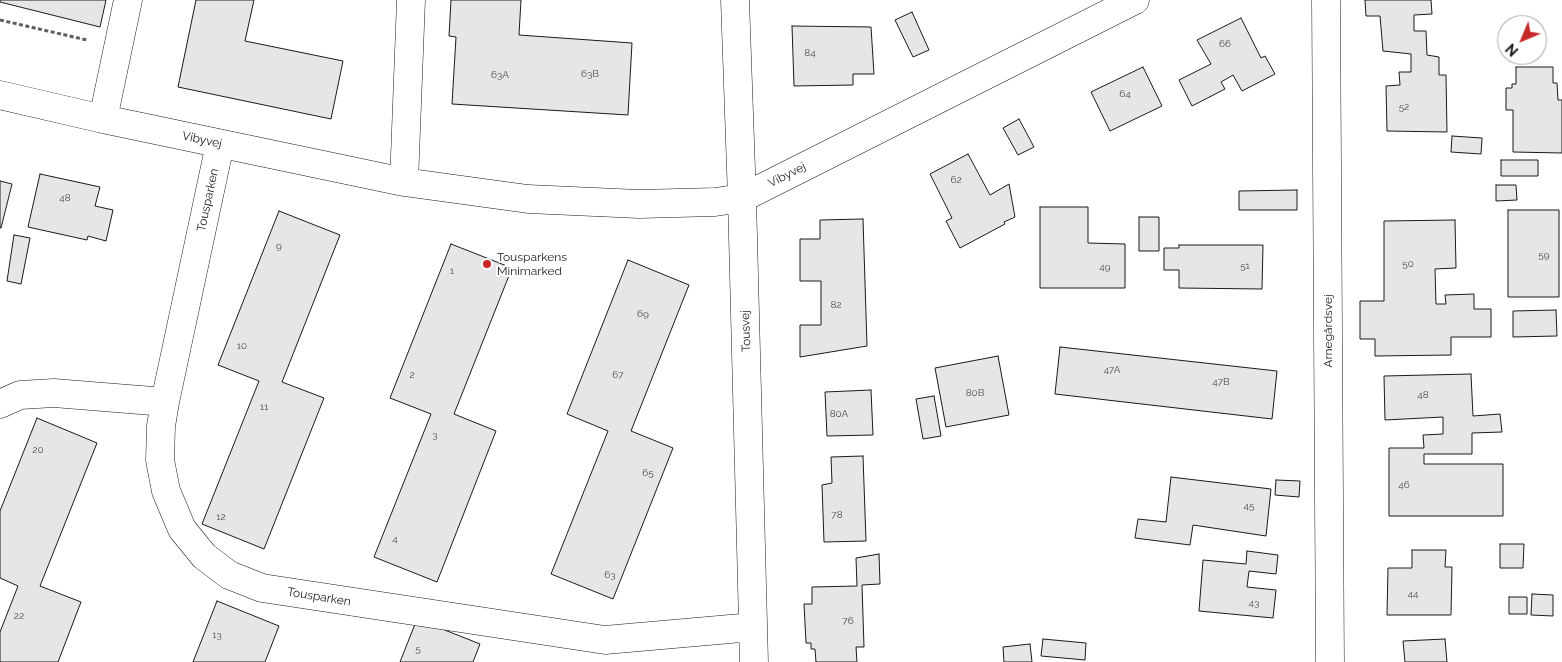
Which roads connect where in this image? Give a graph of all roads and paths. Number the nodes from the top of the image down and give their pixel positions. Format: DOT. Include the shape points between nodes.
graph roads {
  1 [pos="128,0"];
  2 [pos="411,0"];
  3 [pos="735,0"];
  4 [pos="1135,0"];
  5 [pos="1326,0"];
  6 [pos="0,20"];
  7 [pos="118,47"];
  8 [pos="0,95"];
  9 [pos="103,119"];
  10 [pos="220,144"];
  11 [pos="404,182"];
  12 [pos="742,198"];
  13 [pos="165,402"];
  14 [pos="0,404"];
  15 [pos="753,628"];
  16 [pos="602,651"];
  17 [pos="754,662"];
  18 [pos="1330,662"];
  1 -- 7 [label="street"];
  2 -- 11 [label="street"];
  3 -- 12 [label="street, Tousvej"];
  4 -- 12 [label="street, Vibyvej"];
  5 -- 18 [label="street, Arnegårdsvej"];
  6 -- 7 [label="path"];
  7 -- 9 [label="street"];
  8 -- 9 [label="street, Vibyvej"];
  9 -- 10 [label="street, Vibyvej"];
  10 -- 11 [label="street, Vibyvej"];
  10 -- 13 [label="street, Tousparken"];
  11 -- 12 [label="street, Vibyvej" via="528,198 639,204"];
  12 -- 15 [label="street, Tousvej"];
  13 -- 14 [label="street" via="54,393 20,395"];
  13 -- 16 [label="street, Tousparken" via="160,460 166,491 182,529 204,556 229,575 262,588"];
  15 -- 16 [label="street, Tousparken"];
  15 -- 17 [label="street, Tousvej"];
}
